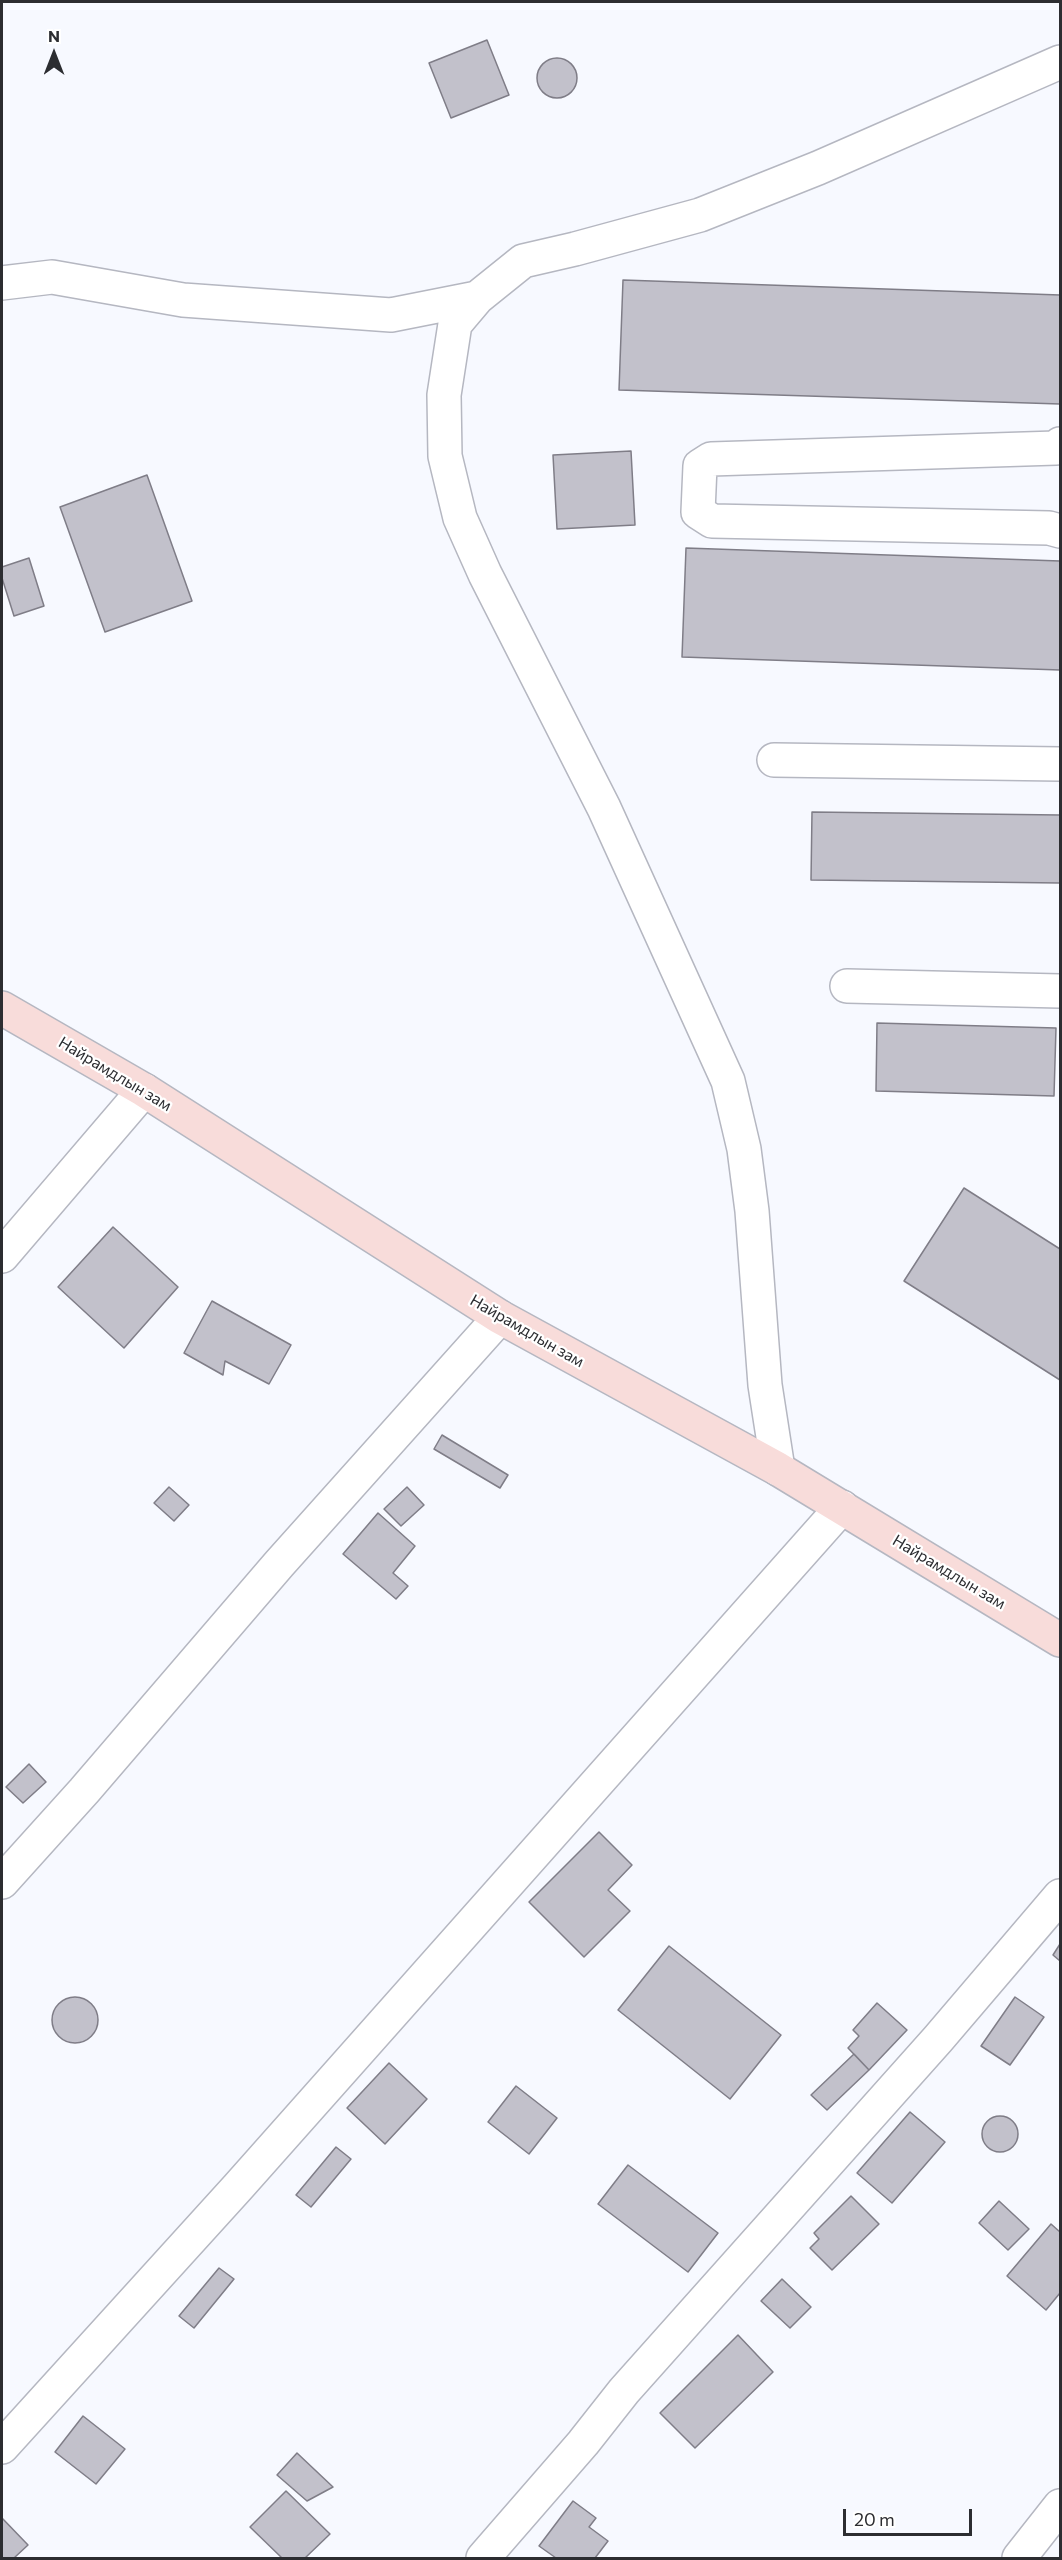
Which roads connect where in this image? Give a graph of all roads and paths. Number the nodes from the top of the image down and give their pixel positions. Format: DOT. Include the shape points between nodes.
graph roads {
  1 [pos="1060,62"];
  2 [pos="2,283"];
  3 [pos="477,298"];
  4 [pos="1059,448"];
  5 [pos="1060,531"];
  6 [pos="774,760"];
  7 [pos="1060,764"];
  8 [pos="847,986"];
  9 [pos="1060,991"];
  10 [pos="2,1008"];
  11 [pos="144,1090"];
  12 [pos="2,1256"];
  13 [pos="500,1317"];
  14 [pos="778,1469"];
  15 [pos="842,1507"];
  16 [pos="1060,1640"];
  17 [pos="2,1882"];
  18 [pos="1060,1896"];
  19 [pos="2,2447"];
  20 [pos="1060,2506"];
  21 [pos="483,2559"];
  22 [pos="1019,2559"];
  1 -- 3 [label="street" via="700,215 523,261"];
  2 -- 3 [label="street" via="52,278 183,300 391,315"];
  3 -- 14 [label="street" via="455,324 444,395 445,456 458,507 485,574 604,808 728,1081 744,1149 765,1385"];
  4 -- 5 [label="street" via="711,459 700,466 698,512 712,521"];
  6 -- 7 [label="street"];
  8 -- 9 [label="street"];
  10 -- 11 [label="main road, Найрамдлын зам"];
  11 -- 12 [label="street"];
  11 -- 13 [label="main road, Найрамдлын зам"];
  13 -- 14 [label="main road, Найрамдлын зам"];
  13 -- 17 [label="street"];
  14 -- 15 [label="main road, Найрамдлын зам"];
  15 -- 16 [label="main road, Найрамдлын зам"];
  15 -- 19 [label="street"];
  18 -- 21 [label="street" via="624,2391"];
  20 -- 22 [label="street"];
}
